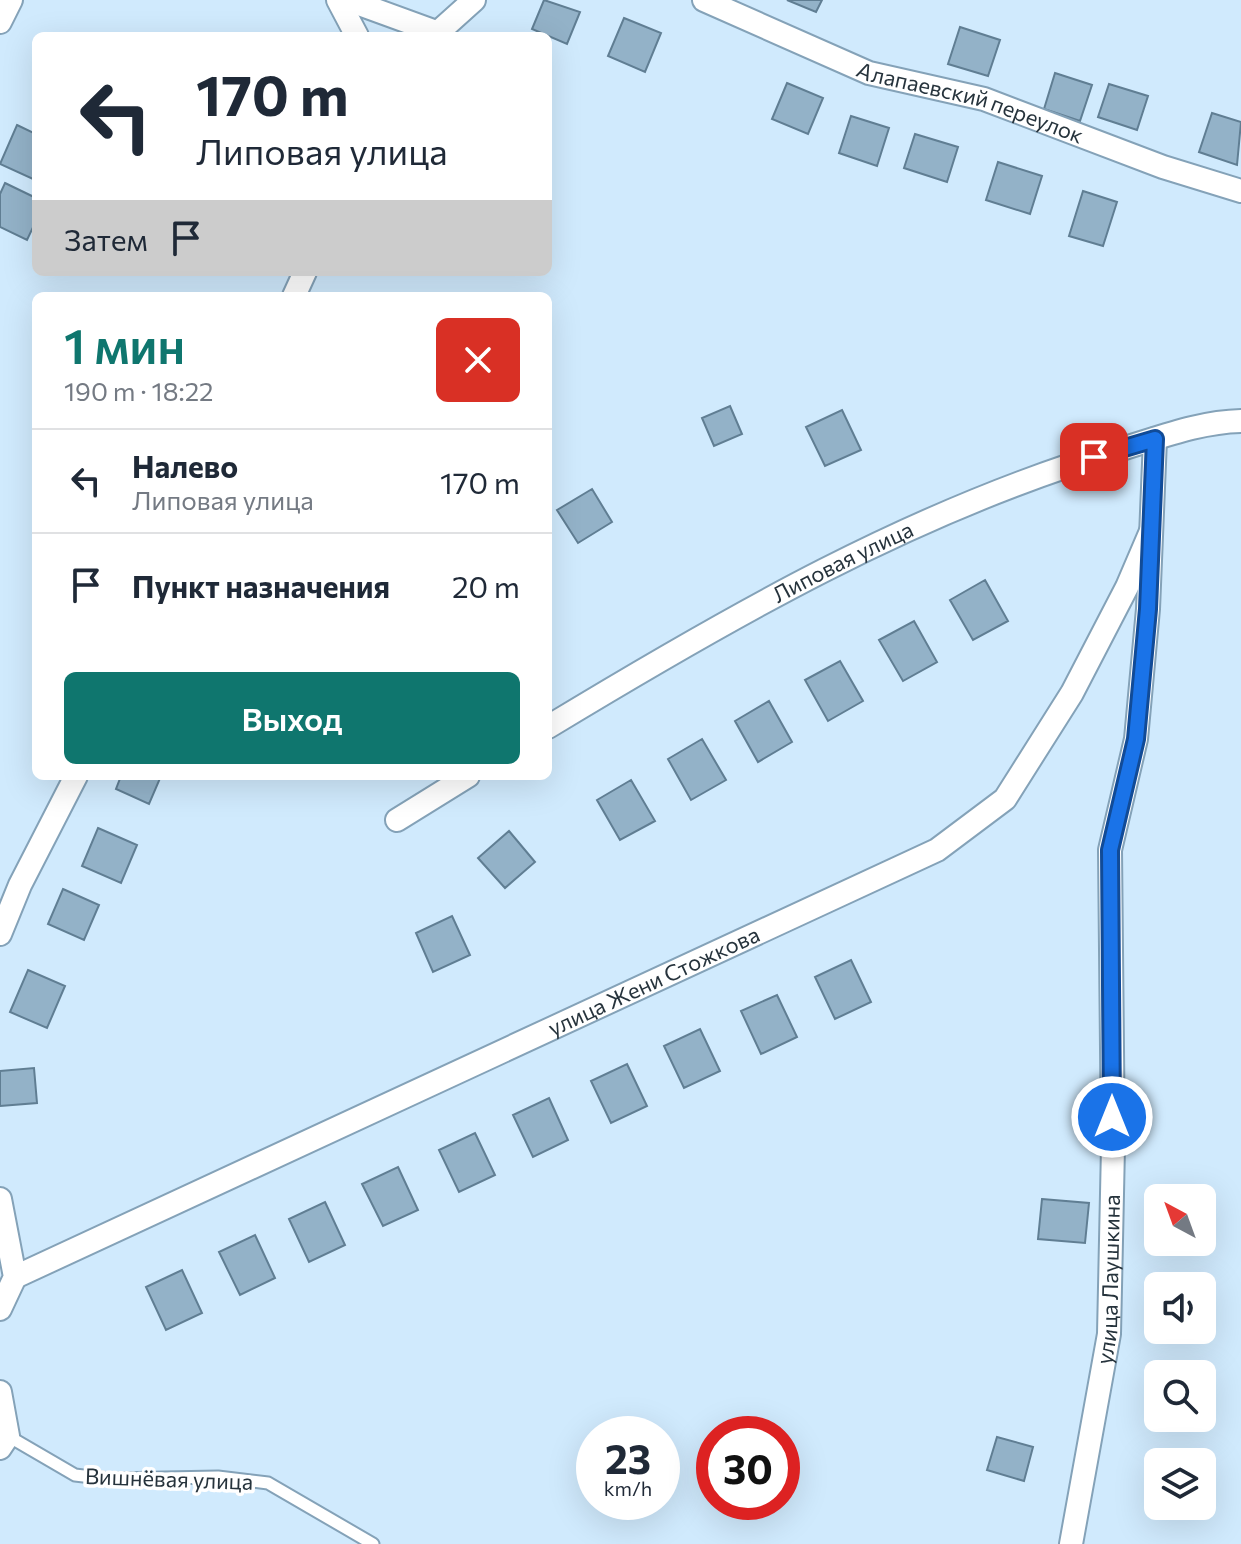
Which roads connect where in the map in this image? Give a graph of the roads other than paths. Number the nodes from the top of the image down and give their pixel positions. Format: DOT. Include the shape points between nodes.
graph roads {
  1 [pos="11,0"];
  2 [pos="338,0"];
  3 [pos="348,0"];
  4 [pos="474,0"];
  5 [pos="704,0"];
  6 [pos="0,22"];
  7 [pos="355,32"];
  8 [pos="430,32"];
  9 [pos="437,32"];
  10 [pos="1241,191"];
  11 [pos="1241,421"];
  12 [pos="1155,439"];
  13 [pos="1151,531"];
  14 [pos="552,725"];
  15 [pos="74,780"];
  16 [pos="462,780"];
  17 [pos="397,820"];
  18 [pos="0,934"];
  19 [pos="0,1199"];
  20 [pos="15,1277"];
  21 [pos="0,1309"];
  22 [pos="0,1392"];
  23 [pos="4,1442"];
  24 [pos="373,1544"];
  25 [pos="1071,1544"];
  1 -- 6 [label="street"];
  2 -- 7 [label="street"];
  3 -- 8 [label="street"];
  4 -- 9 [label="street"];
  5 -- 10 [label="street, Алапаевский переулок" via="869,73 984,99"];
  11 -- 12 [label="street, Липовая улица" via="1190,427"];
  12 -- 13 [label="street, улица Лаушкина"];
  12 -- 14 [label="street, Липовая улица" via="1064,466 946,512 697,637"];
  13 -- 20 [label="street, улица Жени Стожкова" via="1072,693 1005,799 937,850"];
  13 -- 25 [label="street, улица Лаушкина" via="1136,739 1110,850 1109,1334"];
  15 -- 18 [label="street"];
  16 -- 17 [label="street"];
  19 -- 20 [label="street"];
  20 -- 21 [label="street"];
  22 -- 23 [label="street"];
  23 -- 24 [label="lane, Вишнёвая улица" via="75,1475 268,1483"];
}
